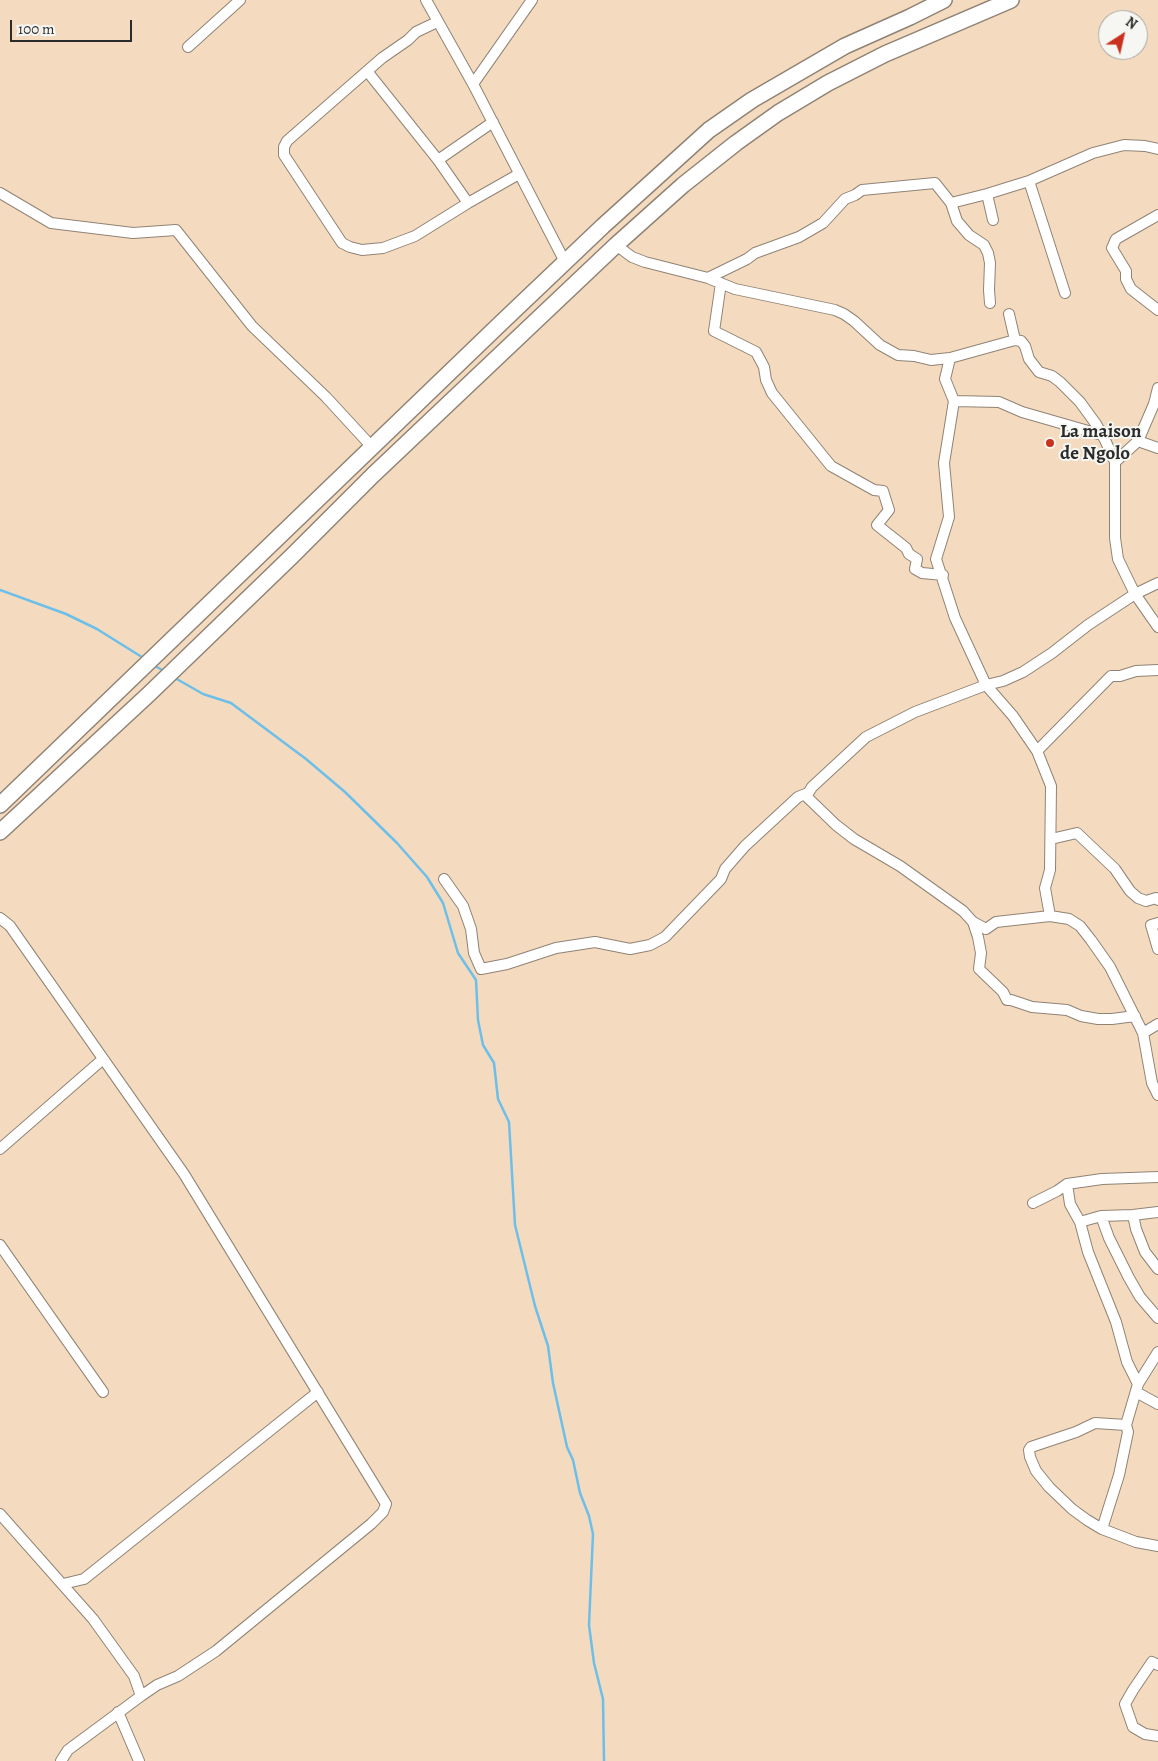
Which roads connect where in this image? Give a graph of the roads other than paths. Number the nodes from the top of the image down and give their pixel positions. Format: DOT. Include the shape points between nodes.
graph roads {
  1 [pos="240,0"];
  2 [pos="426,0"];
  3 [pos="532,0"];
  4 [pos="944,0"];
  5 [pos="1010,0"];
  6 [pos="437,22"];
  7 [pos="188,47"];
  8 [pos="367,71"];
  9 [pos="473,84"];
  10 [pos="493,122"];
  11 [pos="1158,149"];
  12 [pos="438,160"];
  13 [pos="519,174"];
  14 [pos="1029,180"];
  15 [pos="0,193"];
  16 [pos="988,194"];
  17 [pos="468,203"];
  18 [pos="951,204"];
  19 [pos="1158,215"];
  20 [pos="993,220"];
  21 [pos="616,245"];
  22 [pos="565,262"];
  23 [pos="708,278"];
  24 [pos="721,283"];
  25 [pos="1065,293"];
  26 [pos="990,303"];
  27 [pos="1158,310"];
  28 [pos="1009,314"];
  29 [pos="1015,340"];
  30 [pos="950,358"];
  31 [pos="1158,388"];
  32 [pos="954,401"];
  33 [pos="1102,434"];
  34 [pos="1138,440"];
  35 [pos="372,446"];
  36 [pos="1158,448"];
  37 [pos="1115,462"];
  38 [pos="943,575"];
  39 [pos="1158,583"];
  40 [pos="1136,594"];
  41 [pos="1158,627"];
  42 [pos="1158,670"];
  43 [pos="986,685"];
  44 [pos="1037,751"];
  45 [pos="808,793"];
  46 [pos="0,804"];
  47 [pos="0,832"];
  48 [pos="1051,835"];
  49 [pos="444,879"];
  50 [pos="1158,900"];
  51 [pos="1050,916"];
  52 [pos="0,918"];
  53 [pos="973,922"];
  54 [pos="1158,923"];
  55 [pos="1158,949"];
  56 [pos="1134,1016"];
  57 [pos="1158,1024"];
  58 [pos="1143,1033"];
  59 [pos="103,1058"];
  60 [pos="1155,1082"];
  61 [pos="1158,1095"];
  62 [pos="0,1149"];
  63 [pos="1158,1177"];
  64 [pos="1067,1184"];
  65 [pos="1033,1202"];
  66 [pos="1158,1212"];
  67 [pos="1133,1215"];
  68 [pos="1101,1216"];
  69 [pos="1080,1222"];
  70 [pos="0,1245"];
  71 [pos="1158,1269"];
  72 [pos="1158,1318"];
  73 [pos="1158,1352"];
  74 [pos="1137,1388"];
  75 [pos="103,1392"];
  76 [pos="318,1392"];
  77 [pos="1158,1404"];
  78 [pos="1126,1425"];
  79 [pos="0,1514"];
  80 [pos="1102,1529"];
  81 [pos="1158,1546"];
  82 [pos="63,1584"];
  83 [pos="1158,1665"];
  84 [pos="141,1696"];
  85 [pos="118,1712"];
  86 [pos="1158,1736"];
  87 [pos="62,1761"];
  88 [pos="139,1761"];
  1 -- 7 [label="street"];
  2 -- 6 [label="street"];
  3 -- 9 [label="street"];
  4 -- 22 [label="highway" via="845,46 752,100 709,130"];
  5 -- 21 [label="highway" via="885,54 778,113 683,185"];
  6 -- 8 [label="street" via="416,32"];
  6 -- 9 [label="street"];
  8 -- 12 [label="street"];
  8 -- 17 [label="street" via="286,141 284,147 284,155 297,177 342,243 362,250 383,248 415,236"];
  9 -- 10 [label="street"];
  10 -- 12 [label="street"];
  10 -- 13 [label="street"];
  11 -- 14 [label="street" via="1124,144 1093,153"];
  12 -- 17 [label="street"];
  13 -- 17 [label="street"];
  13 -- 22 [label="street"];
  14 -- 16 [label="street"];
  14 -- 25 [label="street"];
  15 -- 35 [label="street" via="51,223 133,234 176,230 252,326"];
  16 -- 18 [label="street"];
  16 -- 20 [label="street"];
  18 -- 23 [label="street" via="935,183 862,190 845,199 823,222 798,237 755,253"];
  18 -- 26 [label="street" via="957,221 984,245 988,253"];
  19 -- 27 [label="street" via="1116,239 1112,248 1126,271 1131,289"];
  21 -- 23 [label="street" via="645,262"];
  21 -- 47 [label="highway" via="380,468 149,694"];
  22 -- 35 [label="highway"];
  23 -- 24 [label="street"];
  24 -- 30 [label="street" via="760,295 835,310 898,355 931,360"];
  24 -- 38 [label="street" via="714,331 756,352 772,393 832,466 874,490 883,491 889,510 877,526 916,559 915,570"];
  28 -- 29 [label="street"];
  29 -- 30 [label="street"];
  29 -- 33 [label="street" via="1025,346 1029,359 1080,402"];
  30 -- 32 [label="street" via="945,379"];
  31 -- 34 [label="street"];
  32 -- 33 [label="street" via="998,402"];
  32 -- 38 [label="street" via="944,463 949,517 936,559"];
  33 -- 37 [label="street"];
  34 -- 36 [label="street"];
  34 -- 37 [label="street"];
  35 -- 46 [label="highway"];
  37 -- 40 [label="street" via="1118,559"];
  38 -- 43 [label="street" via="955,618"];
  39 -- 40 [label="street"];
  40 -- 41 [label="street"];
  40 -- 43 [label="street" via="1022,672"];
  42 -- 44 [label="street" via="1111,676"];
  43 -- 44 [label="street"];
  43 -- 45 [label="street" via="915,712 860,740"];
  44 -- 48 [label="street" via="1051,786"];
  45 -- 49 [label="street" via="798,797 745,846 725,868 721,879 665,937 650,945 630,949 595,942 556,948 481,969 463,906"];
  45 -- 53 [label="street" via="808,798 848,835 900,866 963,911"];
  48 -- 50 [label="street" via="1077,833 1115,869 1130,892 1146,901"];
  48 -- 51 [label="street" via="1050,870 1045,888"];
  51 -- 53 [label="street" via="996,922 986,929"];
  51 -- 56 [label="street" via="1069,919 1092,940 1110,967"];
  52 -- 59 [label="street" via="10,926"];
  53 -- 56 [label="street" via="978,937 979,969 1007,1000 1032,1007 1067,1010 1098,1020"];
  54 -- 55 [label="street" via="1151,925"];
  56 -- 58 [label="street"];
  57 -- 58 [label="street"];
  58 -- 60 [label="street"];
  59 -- 62 [label="street"];
  59 -- 76 [label="street" via="184,1174"];
  60 -- 61 [label="street"];
  63 -- 64 [label="street" via="1102,1178"];
  64 -- 65 [label="street"];
  64 -- 69 [label="street" via="1070,1204"];
  66 -- 67 [label="street"];
  67 -- 68 [label="street"];
  67 -- 71 [label="street" via="1145,1252"];
  68 -- 69 [label="street"];
  68 -- 72 [label="street" via="1128,1278"];
  69 -- 74 [label="street"];
  70 -- 75 [label="street"];
  73 -- 74 [label="street"];
  74 -- 77 [label="street"];
  74 -- 78 [label="street"];
  76 -- 82 [label="street" via="84,1579"];
  76 -- 84 [label="street" via="386,1504 383,1512 216,1651"];
  78 -- 80 [label="street" via="1128,1432"];
  78 -- 80 [label="street" via="1095,1423 1029,1450 1036,1471 1049,1487 1072,1509"];
  79 -- 82 [label="street"];
  80 -- 81 [label="street" via="1136,1542"];
  82 -- 84 [label="street" via="94,1619 134,1676"];
  83 -- 86 [label="street" via="1152,1662 1125,1704 1133,1727 1145,1734"];
  84 -- 85 [label="street"];
  85 -- 87 [label="street" via="68,1750"];
  85 -- 88 [label="street"];
}
